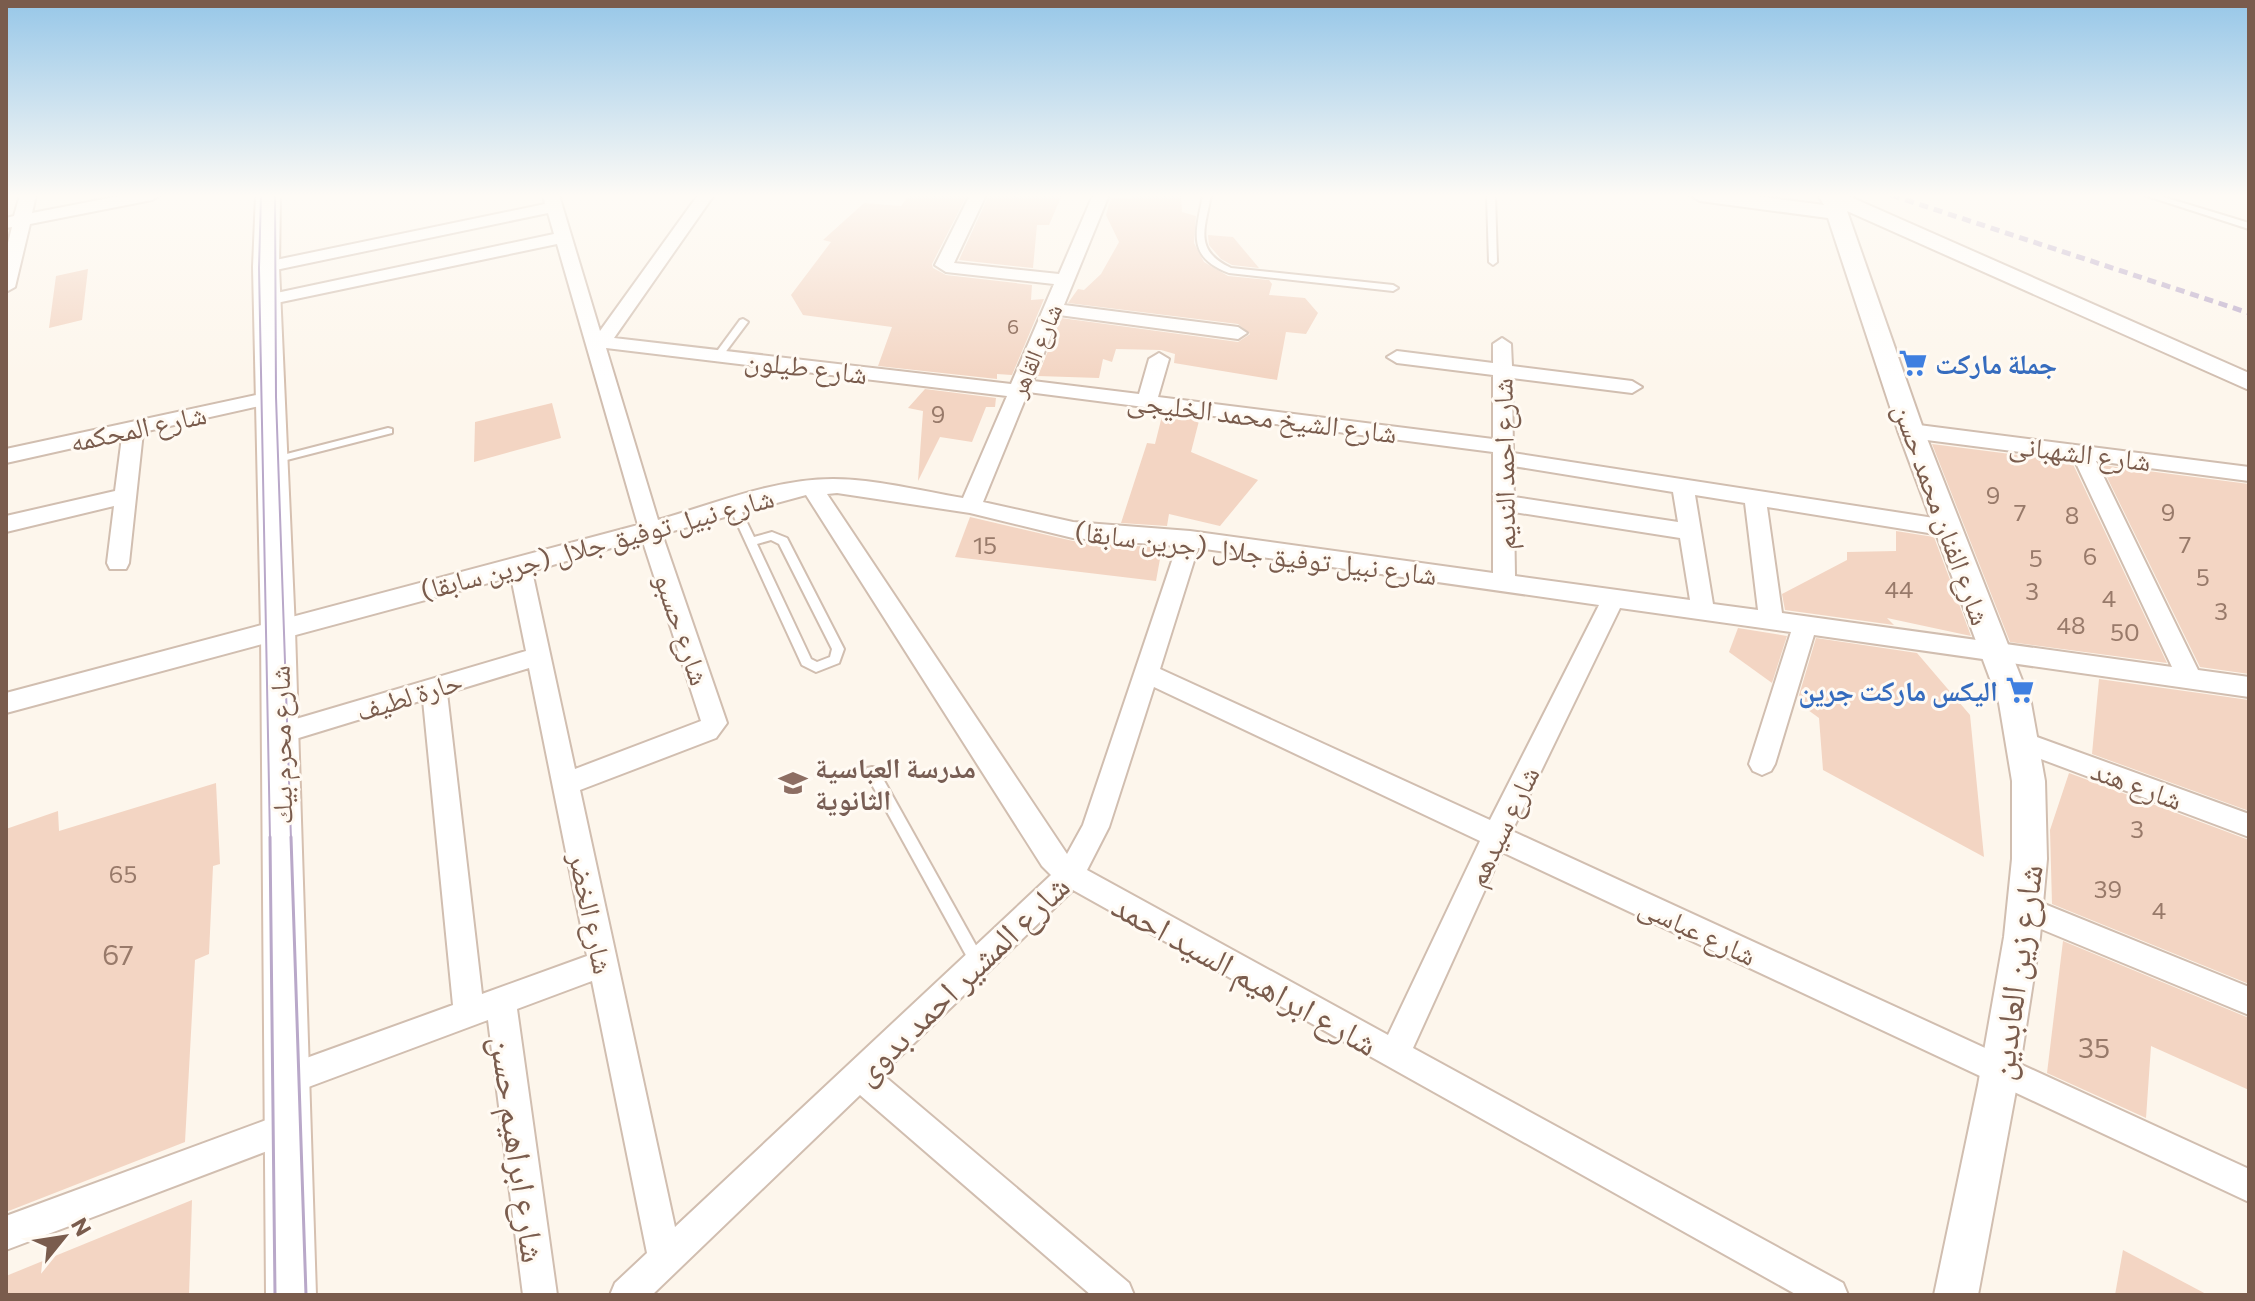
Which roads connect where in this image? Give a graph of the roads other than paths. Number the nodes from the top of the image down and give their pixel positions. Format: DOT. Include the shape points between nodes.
graph roads {
  1 [pos="10,256"];
  2 [pos="267,256"];
  3 [pos="362,256"];
  4 [pos="443,256"];
  5 [pos="570,256"];
  6 [pos="661,256"];
  7 [pos="949,256"];
  8 [pos="1075,256"];
  9 [pos="1203,256"];
  10 [pos="1493,256"];
  11 [pos="1850,256"];
  12 [pos="1959,256"];
  13 [pos="1493,262"];
  14 [pos="1064,280"];
  15 [pos="266,283"];
  16 [pos="6,287"];
  17 [pos="1393,288"];
  18 [pos="1052,309"];
  19 [pos="743,322"];
  20 [pos="1238,333"];
  21 [pos="598,342"];
  22 [pos="1502,344"];
  23 [pos="718,356"];
  24 [pos="1397,357"];
  25 [pos="1159,359"];
  26 [pos="1502,371"];
  27 [pos="2249,382"];
  28 [pos="1632,387"];
  29 [pos="1019,388"];
  30 [pos="270,398"];
  31 [pos="1147,402"];
  32 [pos="133,428"];
  33 [pos="388,431"];
  34 [pos="1911,431"];
  35 [pos="1503,453"];
  36 [pos="2082,453"];
  37 [pos="6,456"];
  38 [pos="272,461"];
  39 [pos="2249,474"];
  40 [pos="812,487"];
  41 [pos="1683,487"];
  42 [pos="126,496"];
  43 [pos="1755,498"];
  44 [pos="1504,503"];
  45 [pos="734,506"];
  46 [pos="970,506"];
  47 [pos="6,524"];
  48 [pos="1947,528"];
  49 [pos="650,530"];
  50 [pos="1690,532"];
  51 [pos="1190,539"];
  52 [pos="751,542"];
  53 [pos="118,563"];
  54 [pos="520,566"];
  55 [pos="1504,585"];
  56 [pos="1613,599"];
  57 [pos="1703,611"];
  58 [pos="1771,620"];
  59 [pos="1805,625"];
  60 [pos="278,630"];
  61 [pos="1993,650"];
  62 [pos="539,656"];
  63 [pos="1146,673"];
  64 [pos="2189,678"];
  65 [pos="434,687"];
  66 [pos="2249,687"];
  67 [pos="6,703"];
  68 [pos="279,734"];
  69 [pos="2026,743"];
  70 [pos="1762,764"];
  71 [pos="872,772"];
  72 [pos="566,784"];
  73 [pos="2249,826"];
  74 [pos="1496,836"];
  75 [pos="1070,875"];
  76 [pos="2027,910"];
  77 [pos="978,963"];
  78 [pos="603,964"];
  79 [pos="2249,1001"];
  80 [pos="501,1002"];
  81 [pos="469,1014"];
  82 [pos="1395,1054"];
  83 [pos="2001,1071"];
  84 [pos="861,1076"];
  85 [pos="287,1080"];
  86 [pos="288,1128"];
  87 [pos="2249,1186"];
  88 [pos="6,1233"];
  89 [pos="665,1260"];
  90 [pos="291,1295"];
  91 [pos="540,1295"];
  92 [pos="627,1295"];
  93 [pos="1117,1295"];
  94 [pos="1831,1295"];
  95 [pos="1956,1295"];
  1 -- 16 [label="street"];
  2 -- 15 [label="main road, شارع محرم بيك"];
  3 -- 15 [label="street"];
  4 -- 15 [label="street"];
  5 -- 21 [label="street, شارع حسبو"];
  6 -- 21 [label="street"];
  7 -- 14 [label="street" via="946,267"];
  8 -- 14 [label="street, شارع القاهر"];
  9 -- 17 [label="lane" via="1229,270"];
  10 -- 13 [label="lane"];
  11 -- 34 [label="street, شارع الفنان محمد حسن"];
  12 -- 27 [label="street"];
  14 -- 18 [label="street, شارع القاهر"];
  15 -- 30 [label="main road, شارع محرم بيك"];
  18 -- 20 [label="street"];
  18 -- 29 [label="street, شارع القاهر"];
  19 -- 23 [label="lane"];
  21 -- 23 [label="street, شارع طيلون"];
  21 -- 49 [label="street, شارع حسبو"];
  22 -- 26 [label="street, شارع احمد النديم"];
  23 -- 29 [label="street, شارع طيلون"];
  24 -- 26 [label="street"];
  25 -- 31 [label="street"];
  26 -- 28 [label="street"];
  26 -- 35 [label="street, شارع احمد النديم"];
  29 -- 31 [label="street, شارع الشيخ محمد الخليجى"];
  29 -- 46 [label="street, شارع القاهر"];
  30 -- 32 [label="street, شارع المحكمه"];
  30 -- 38 [label="main road, شارع محرم بيك"];
  31 -- 35 [label="street, شارع الشيخ محمد الخليجى"];
  32 -- 37 [label="street, شارع المحكمه"];
  32 -- 42 [label="street"];
  33 -- 38 [label="lane"];
  34 -- 36 [label="street, شارع الشهبانى"];
  34 -- 48 [label="street, شارع الفنان محمد حسن"];
  35 -- 41 [label="street, شارع الشيخ محمد الخليجى"];
  35 -- 44 [label="street, شارع احمد النديم"];
  36 -- 39 [label="street, شارع الشهبانى"];
  36 -- 64 [label="street"];
  38 -- 60 [label="main road, شارع محرم بيك"];
  40 -- 45 [label="street, شارع نبيل توفيق جلال (جرين سابقا)"];
  40 -- 46 [label="street, شارع نبيل توفيق جلال (جرين سابقا)"];
  40 -- 75 [label="street, شارع ابراهيم السيد احمد" via="1052,858"];
  41 -- 43 [label="street, شارع الشيخ محمد الخليجى"];
  41 -- 50 [label="street"];
  42 -- 47 [label="street"];
  42 -- 53 [label="street"];
  43 -- 48 [label="street, شارع الشيخ محمد الخليجى"];
  43 -- 58 [label="street"];
  44 -- 50 [label="street"];
  44 -- 55 [label="street, شارع احمد النديم"];
  45 -- 49 [label="street, شارع نبيل توفيق جلال (جرين سابقا)"];
  45 -- 52 [label="lane"];
  46 -- 51 [label="street, شارع نبيل توفيق جلال (جرين سابقا)" via="1073,530"];
  48 -- 61 [label="street, شارع الفنان محمد حسن"];
  49 -- 54 [label="street, شارع نبيل توفيق جلال (جرين سابقا)"];
  49 -- 72 [label="street, شارع حسبو" via="714,723 703,733"];
  50 -- 57 [label="street"];
  51 -- 55 [label="street, شارع نبيل توفيق جلال (جرين سابقا)"];
  51 -- 63 [label="street, شارع المشير احمد بدوى"];
  52 -- 52 [label="lane" via="806,662 816,667 835,660 839,653 783,541 772,536"];
  54 -- 60 [label="street, شارع نبيل توفيق جلال (جرين سابقا)"];
  54 -- 62 [label="street, شارع الخضر"];
  55 -- 56 [label="street, شارع نبيل توفيق جلال (جرين سابقا)"];
  56 -- 57 [label="street, شارع نبيل توفيق جلال (جرين سابقا)"];
  56 -- 74 [label="street, شارع سيدهم"];
  57 -- 58 [label="street, شارع نبيل توفيق جلال (جرين سابقا)"];
  58 -- 59 [label="street, شارع نبيل توفيق جلال (جرين سابقا)"];
  59 -- 61 [label="street, شارع نبيل توفيق جلال (جرين سابقا)"];
  59 -- 70 [label="street"];
  60 -- 67 [label="street, شارع نبيل توفيق جلال (جرين سابقا)"];
  60 -- 68 [label="main road, شارع محرم بيك"];
  61 -- 64 [label="street, شارع نبيل توفيق جلال (جرين سابقا)"];
  61 -- 69 [label="street, شارع زين العابدين"];
  62 -- 65 [label="street, حارة لطيف"];
  62 -- 72 [label="street, شارع الخضر"];
  63 -- 74 [label="street, شارع عباسى"];
  63 -- 75 [label="street, شارع المشير احمد بدوى" via="1096,827"];
  64 -- 66 [label="street, شارع نبيل توفيق جلال (جرين سابقا)"];
  65 -- 68 [label="street, حارة لطيف"];
  65 -- 81 [label="street"];
  68 -- 85 [label="main road, شارع محرم بيك"];
  69 -- 73 [label="street, شارع هند"];
  69 -- 76 [label="street, شارع زين العابدين" via="2031,796"];
  71 -- 77 [label="lane"];
  72 -- 78 [label="street, شارع الخضر"];
  74 -- 82 [label="street, شارع سيدهم"];
  74 -- 83 [label="street, شارع عباسى"];
  75 -- 77 [label="street, شارع المشير احمد بدوى"];
  75 -- 82 [label="street, شارع ابراهيم السيد احمد"];
  76 -- 79 [label="street"];
  76 -- 83 [label="street, شارع زين العابدين"];
  77 -- 84 [label="street, شارع المشير احمد بدوى"];
  78 -- 80 [label="street, شارع ابراهيم حسن"];
  78 -- 89 [label="street, شارع الخضر"];
  80 -- 81 [label="street, شارع ابراهيم حسن"];
  80 -- 91 [label="street, شارع ابراهيم حسن"];
  81 -- 85 [label="street, شارع ابراهيم حسن"];
  82 -- 94 [label="street, شارع ابراهيم السيد احمد"];
  83 -- 87 [label="street, شارع عباسى"];
  83 -- 95 [label="street, شارع زين العابدين"];
  84 -- 89 [label="street, شارع المشير احمد بدوى"];
  84 -- 93 [label="street"];
  85 -- 86 [label="main road, شارع محرم بيك"];
  86 -- 88 [label="street"];
  86 -- 90 [label="main road, شارع محرم بيك"];
  89 -- 92 [label="street, شارع المشير احمد بدوى"];
}
